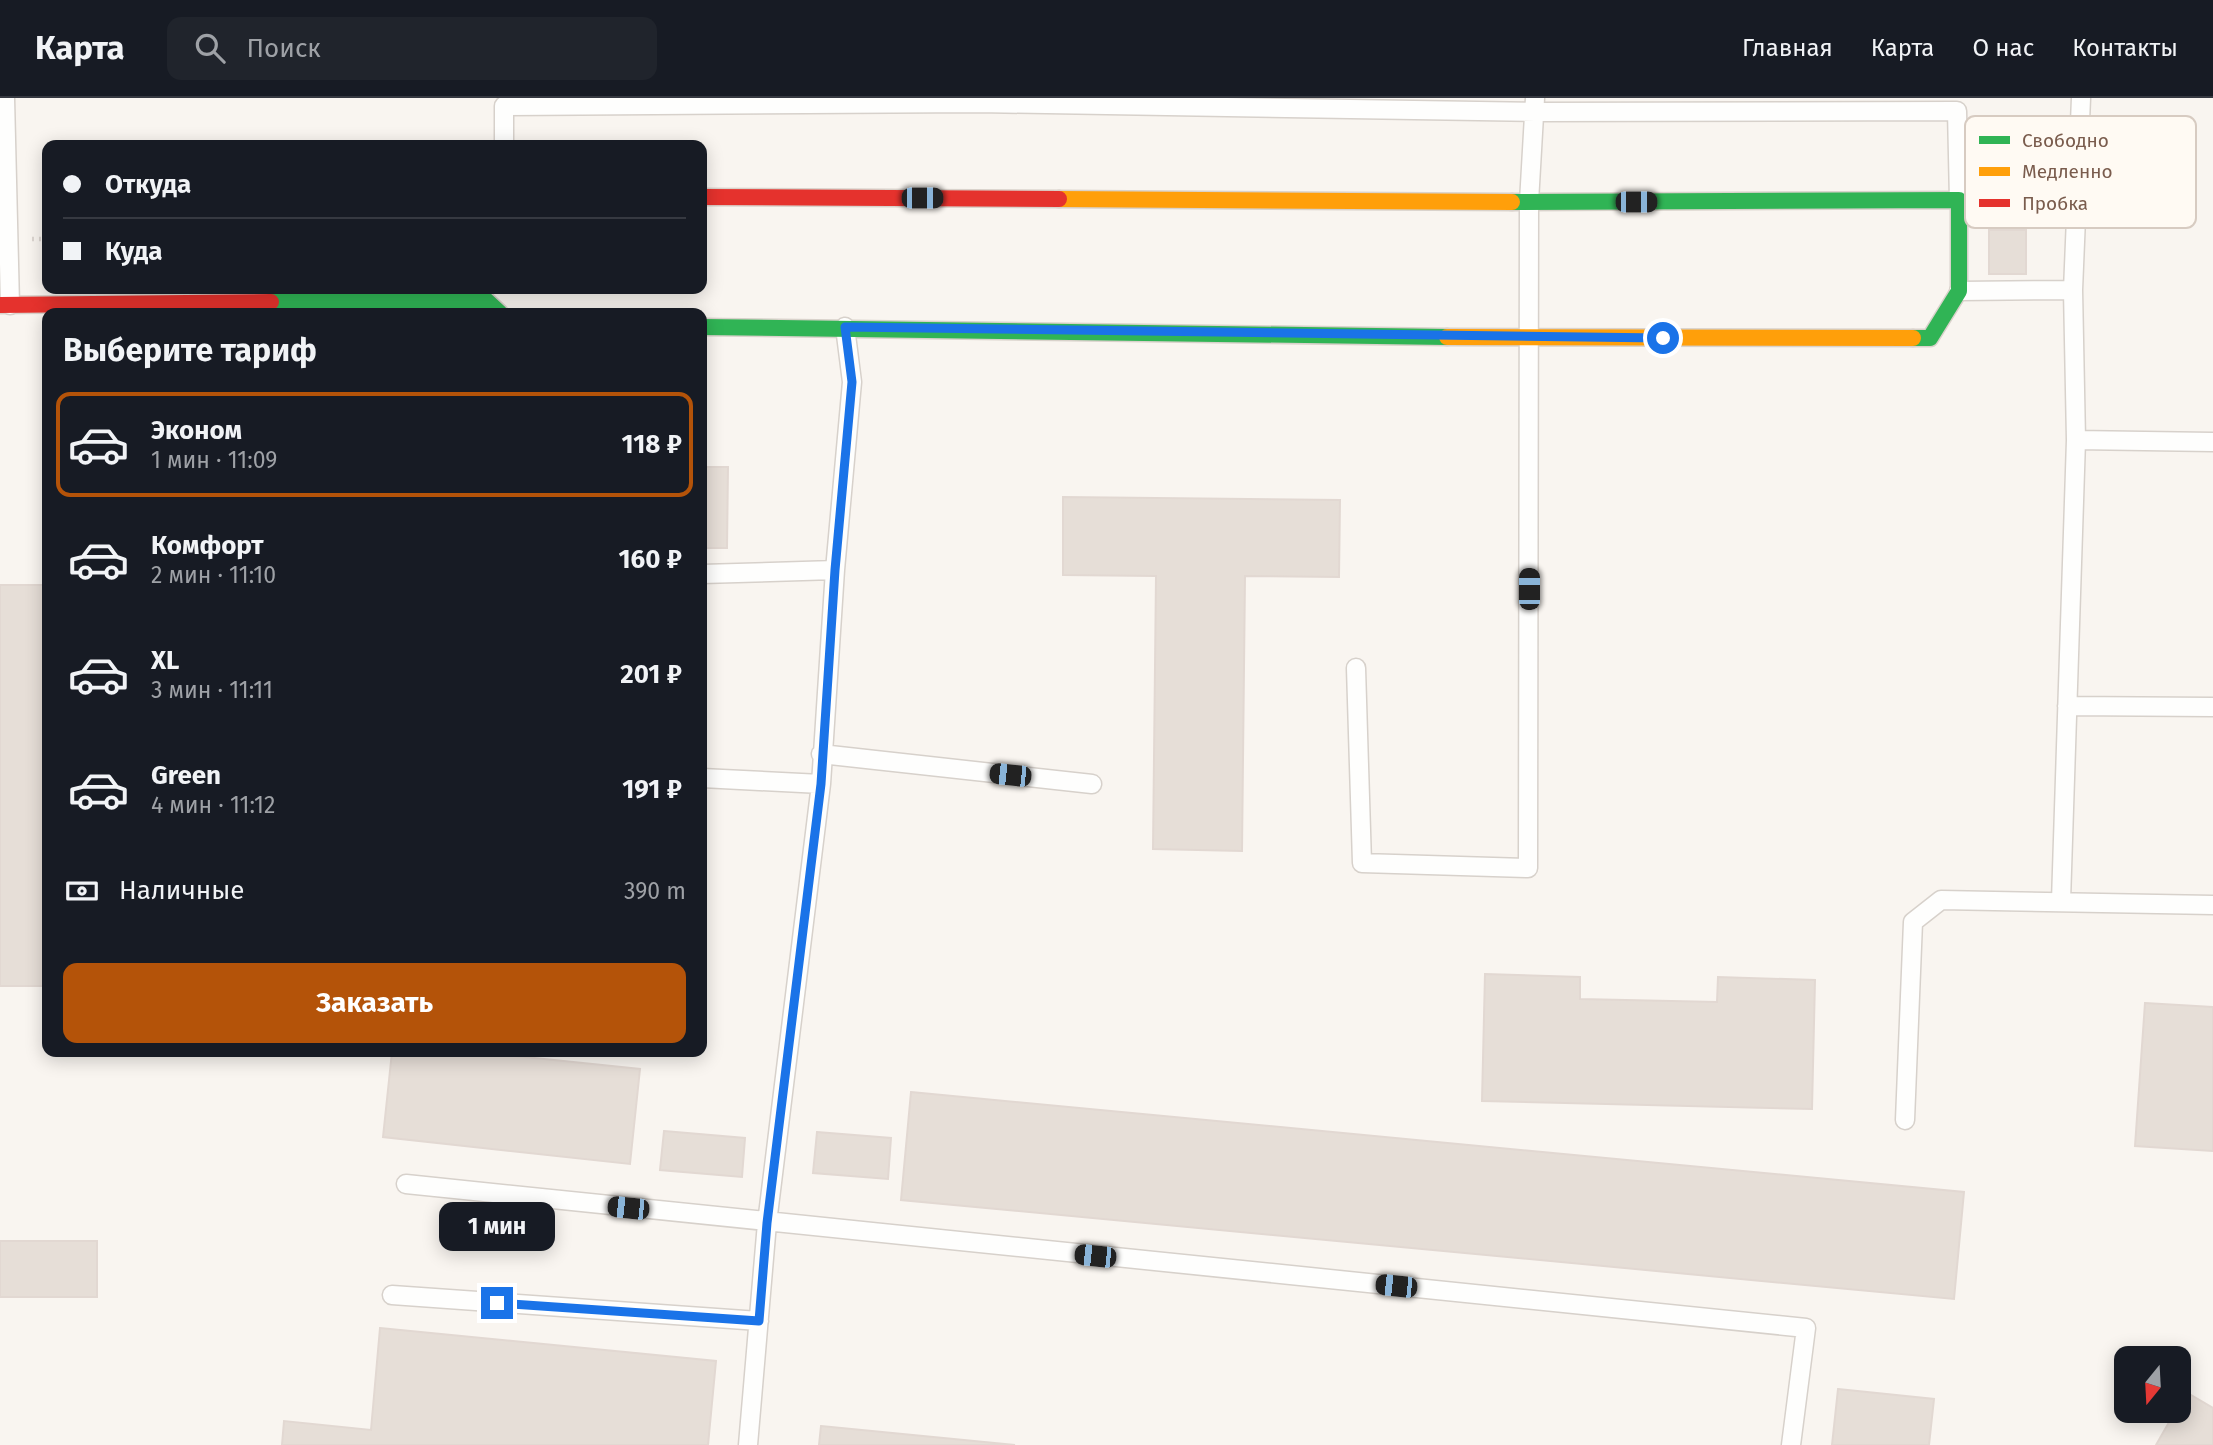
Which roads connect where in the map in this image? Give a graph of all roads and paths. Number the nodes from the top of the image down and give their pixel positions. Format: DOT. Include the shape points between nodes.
graph roads {
  1 [pos="5,98"];
  2 [pos="2081,98"];
  3 [pos="1535,105"];
  4 [pos="2080,116"];
  5 [pos="504,140"];
  6 [pos="2,146"];
  7 [pos="707,197"];
  8 [pos="1959,200"];
  9 [pos="1529,202"];
  10 [pos="2076,228"];
  11 [pos="2073,290"];
  12 [pos="1959,291"];
  13 [pos="5,305"];
  14 [pos="495,308"];
  15 [pos="707,327"];
  16 [pos="845,327"];
  17 [pos="1529,338"];
  18 [pos="2076,440"];
  19 [pos="2213,442"];
  20 [pos="835,570"];
  21 [pos="707,574"];
  22 [pos="1356,668"];
  23 [pos="2067,706"];
  24 [pos="2213,707"];
  25 [pos="821,754"];
  26 [pos="707,778"];
  27 [pos="821,784"];
  28 [pos="1092,784"];
  29 [pos="2061,901"];
  30 [pos="2213,905"];
  31 [pos="1905,1120"];
  32 [pos="406,1184"];
  33 [pos="767,1223"];
  34 [pos="392,1296"];
  35 [pos="759,1321"];
  36 [pos="748,1445"];
  37 [pos="1791,1445"];
  1 -- 6 [label="lane"];
  2 -- 4 [label="lane"];
  3 -- 5 [label="lane" via="504,106"];
  3 -- 8 [label="lane" via="1957,111"];
  3 -- 9 [label="lane"];
  6 -- 13 [label="lane" via="10,239"];
  7 -- 9 [label="street"];
  8 -- 9 [label="street"];
  8 -- 12 [label="street"];
  9 -- 17 [label="lane"];
  10 -- 11 [label="lane"];
  11 -- 12 [label="lane"];
  11 -- 18 [label="lane"];
  12 -- 17 [label="street" via="1930,338"];
  13 -- 14 [label="street" via="486,300"];
  15 -- 16 [label="street"];
  16 -- 17 [label="street"];
  16 -- 20 [label="lane" via="852,382"];
  17 -- 22 [label="lane" via="1528,868 1362,863"];
  18 -- 19 [label="lane"];
  18 -- 23 [label="lane"];
  20 -- 21 [label="lane"];
  20 -- 25 [label="lane"];
  23 -- 24 [label="lane"];
  23 -- 29 [label="lane"];
  25 -- 27 [label="lane"];
  25 -- 28 [label="lane"];
  26 -- 27 [label="lane"];
  27 -- 33 [label="lane"];
  29 -- 30 [label="lane"];
  29 -- 31 [label="lane" via="1941,900 1913,922"];
  32 -- 33 [label="lane"];
  33 -- 35 [label="lane"];
  33 -- 37 [label="lane" via="1806,1328"];
  34 -- 35 [label="lane"];
  35 -- 36 [label="lane"];
}
